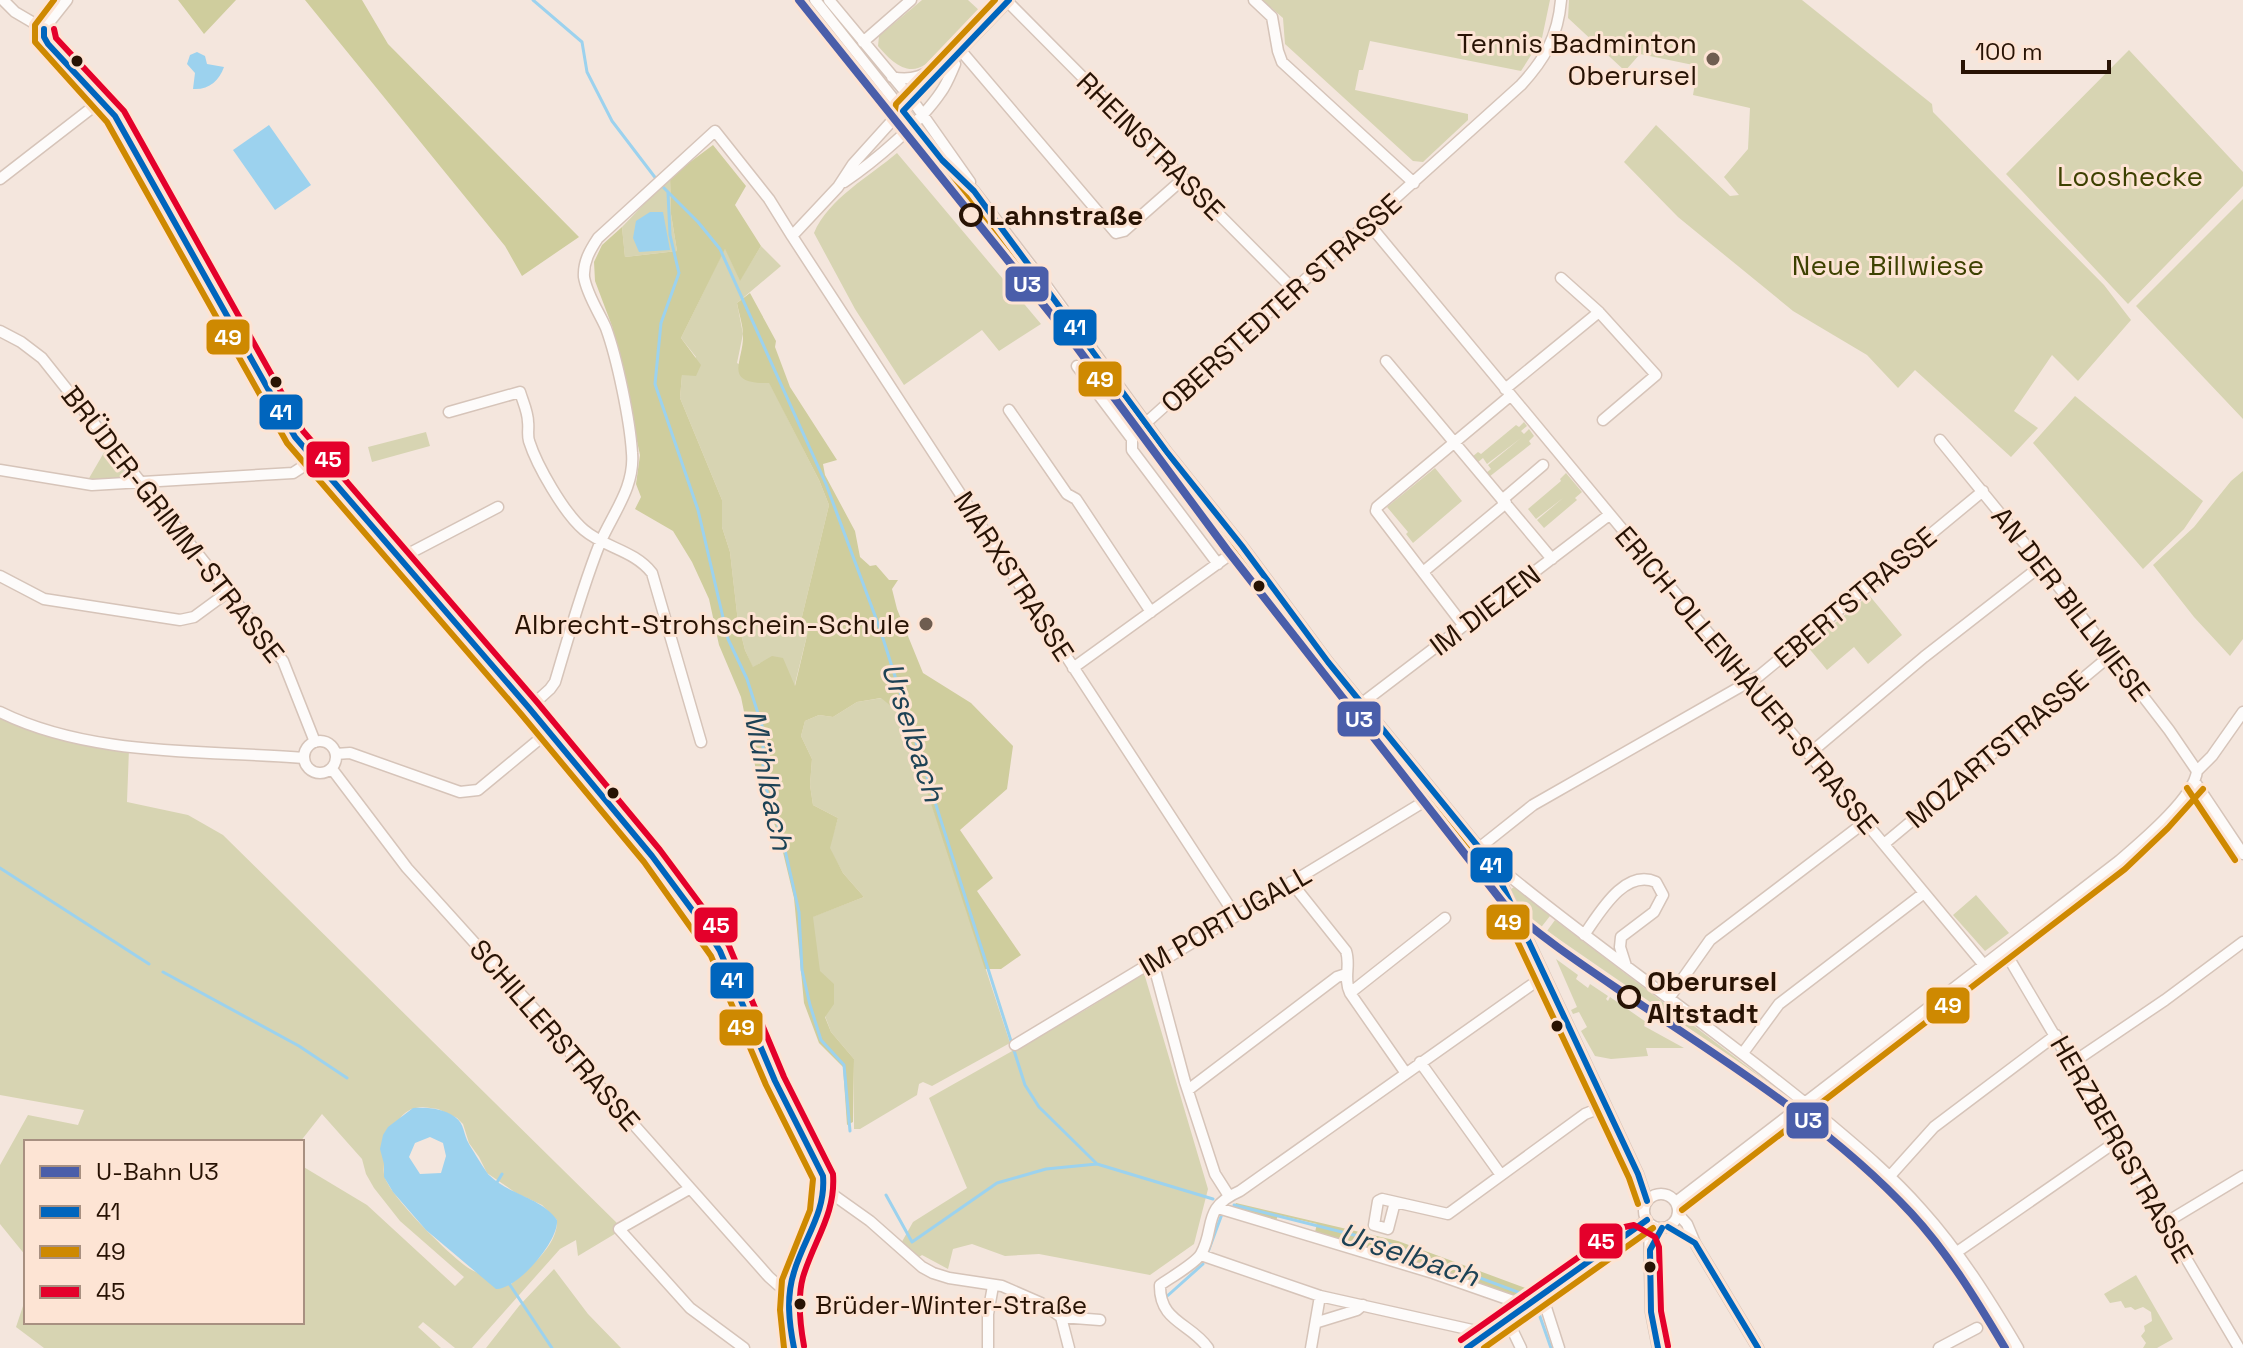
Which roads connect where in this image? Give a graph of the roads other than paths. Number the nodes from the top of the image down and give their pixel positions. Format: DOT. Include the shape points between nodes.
graph roads {
  1 [pos="3,0"];
  2 [pos="67,0"];
  3 [pos="815,0"];
  4 [pos="829,0"];
  5 [pos="911,0"];
  6 [pos="1254,0"];
  7 [pos="1561,0"];
  8 [pos="1008,1"];
  9 [pos="44,29"];
  10 [pos="863,42"];
  11 [pos="962,52"];
  12 [pos="892,77"];
  13 [pos="102,100"];
  14 [pos="913,101"];
  15 [pos="903,111"];
  16 [pos="922,113"];
  17 [pos="913,123"];
  18 [pos="0,179"];
  19 [pos="1183,179"];
  20 [pos="1414,183"];
  21 [pos="838,187"];
  22 [pos="974,191"];
  23 [pos="1368,223"];
  24 [pos="792,236"];
  25 [pos="1561,278"];
  26 [pos="1294,290"];
  27 [pos="1599,312"];
  28 [pos="0,331"];
  29 [pos="1386,361"];
  30 [pos="1077,366"];
  31 [pos="1508,392"];
  32 [pos="1009,410"];
  33 [pos="449,412"];
  34 [pos="1603,420"];
  35 [pos="1147,422"];
  36 [pos="1940,440"];
  37 [pos="1454,442"];
  38 [pos="313,460"];
  39 [pos="1543,465"];
  40 [pos="0,470"];
  41 [pos="141,483"];
  42 [pos="1983,491"];
  43 [pos="1504,502"];
  44 [pos="498,507"];
  45 [pos="1609,515"];
  46 [pos="601,541"];
  47 [pos="1242,546"];
  48 [pos="1552,559"];
  49 [pos="400,561"];
  50 [pos="1218,564"];
  51 [pos="2042,565"];
  52 [pos="1423,572"];
  53 [pos="0,576"];
  54 [pos="228,592"];
  55 [pos="1151,612"];
  56 [pos="1464,626"];
  57 [pos="2111,655"];
  58 [pos="1073,668"];
  59 [pos="1748,682"];
  60 [pos="1361,704"];
  61 [pos="529,708"];
  62 [pos="0,712"];
  63 [pos="2243,712"];
  64 [pos="548,732"];
  65 [pos="315,742"];
  66 [pos="701,742"];
  67 [pos="336,754"];
  68 [pos="1809,754"];
  69 [pos="304,758"];
  70 [pos="332,769"];
  71 [pos="2196,776"];
  72 [pos="1435,795"];
  73 [pos="1865,822"];
  74 [pos="1884,844"];
  75 [pos="1479,848"];
  76 [pos="2243,854"];
  77 [pos="1497,874"];
  78 [pos="1291,882"];
  79 [pos="1924,893"];
  80 [pos="1235,915"];
  81 [pos="1445,918"];
  82 [pos="1584,935"];
  83 [pos="2243,942"];
  84 [pos="2004,950"];
  85 [pos="1984,965"];
  86 [pos="1154,966"];
  87 [pos="1627,968"];
  88 [pos="1346,974"];
  89 [pos="1544,976"];
  90 [pos="1350,993"];
  91 [pos="1669,998"];
  92 [pos="2056,1035"];
  93 [pos="1015,1045"];
  94 [pos="1743,1053"];
  95 [pos="1420,1062"];
  96 [pos="2072,1063"];
  97 [pos="1405,1072"];
  98 [pos="1188,1090"];
  99 [pos="1804,1103"];
  100 [pos="1605,1106"];
  101 [pos="2117,1141"];
  102 [pos="1501,1175"];
  103 [pos="1890,1176"];
  104 [pos="2243,1176"];
  105 [pos="689,1189"];
  106 [pos="825,1189"];
  107 [pos="1229,1196"];
  108 [pos="1652,1198"];
  109 [pos="1395,1202"];
  110 [pos="1676,1202"];
  111 [pos="1218,1208"];
  112 [pos="1678,1214"];
  113 [pos="1648,1222"];
  114 [pos="2165,1223"];
  115 [pos="1665,1227"];
  116 [pos="1626,1236"];
  117 [pos="1695,1243"];
  118 [pos="1649,1247"];
  119 [pos="1957,1252"];
  120 [pos="1201,1255"];
  121 [pos="993,1286"];
  122 [pos="790,1288"];
  123 [pos="1320,1296"];
  124 [pos="1531,1302"];
  125 [pos="1363,1305"];
  126 [pos="1061,1317"];
  127 [pos="1507,1319"];
  128 [pos="1100,1320"];
  129 [pos="1318,1322"];
  130 [pos="1977,1328"];
  131 [pos="1483,1343"];
  132 [pos="744,1348"];
  133 [pos="794,1348"];
  134 [pos="988,1348"];
  135 [pos="1069,1348"];
  136 [pos="1208,1348"];
  137 [pos="1311,1348"];
  138 [pos="1467,1348"];
  139 [pos="1521,1348"];
  140 [pos="1559,1348"];
  141 [pos="1658,1348"];
  142 [pos="1758,1348"];
  143 [pos="1939,1348"];
  144 [pos="2018,1348"];
  145 [pos="2239,1348"];
  1 -- 9 [label="street"];
  2 -- 9 [label="street"];
  3 -- 15 [label="street"];
  4 -- 10 [label="street"];
  5 -- 10 [label="street"];
  6 -- 20 [label="street, OBERSTEDTER STRASSE" via="1272,17 1282,62"];
  7 -- 20 [label="street, OBERSTEDTER STRASSE" via="1552,43 1535,71"];
  8 -- 11 [label="street"];
  8 -- 19 [label="street, RHEINSTRASSE"];
  9 -- 13 [label="street" via="48,44"];
  10 -- 12 [label="street"];
  11 -- 12 [label="street" via="921,77"];
  11 -- 14 [label="street"];
  11 -- 16 [label="street" via="940,93"];
  11 -- 19 [label="street" via="1116,233"];
  12 -- 14 [label="street"];
  13 -- 18 [label="street"];
  13 -- 38 [label="street" via="289,427"];
  14 -- 15 [label="street"];
  14 -- 16 [label="street"];
  15 -- 17 [label="street"];
  15 -- 21 [label="street"];
  16 -- 17 [label="street"];
  16 -- 22 [label="street"];
  17 -- 21 [label="street"];
  17 -- 22 [label="street"];
  19 -- 26 [label="street, RHEINSTRASSE"];
  20 -- 23 [label="street, OBERSTEDTER STRASSE"];
  21 -- 24 [label="street"];
  22 -- 35 [label="street"];
  23 -- 26 [label="street, OBERSTEDTER STRASSE"];
  23 -- 31 [label="street, ERICH-OLLENHAUER-STRASSE"];
  24 -- 46 [label="street, MARXSTRASSE" via="715,131 598,238 585,261 584,277 607,330 632,452 625,494"];
  24 -- 58 [label="street, MARXSTRASSE"];
  25 -- 27 [label="street"];
  26 -- 35 [label="street, OBERSTEDTER STRASSE"];
  27 -- 31 [label="street"];
  27 -- 34 [label="street" via="1656,375"];
  28 -- 41 [label="street, BRÜDER-GRIMM-STRASSE" via="42,358"];
  29 -- 37 [label="street"];
  30 -- 50 [label="street"];
  31 -- 37 [label="street"];
  31 -- 45 [label="street, ERICH-OLLENHAUER-STRASSE"];
  32 -- 55 [label="street"];
  33 -- 46 [label="street" via="520,392 529,440 548,481 576,522"];
  35 -- 47 [label="street"];
  36 -- 42 [label="street, AN DER BILLWIESE"];
  37 -- 43 [label="street"];
  37 -- 52 [label="street" via="1376,511"];
  38 -- 41 [label="street" via="293,473"];
  38 -- 49 [label="street"];
  39 -- 43 [label="street"];
  40 -- 41 [label="street" via="83,485"];
  41 -- 54 [label="street, BRÜDER-GRIMM-STRASSE"];
  42 -- 51 [label="street, AN DER BILLWIESE"];
  42 -- 59 [label="street, EBERTSTRASSE"];
  43 -- 48 [label="street"];
  43 -- 52 [label="street"];
  44 -- 49 [label="street"];
  45 -- 48 [label="street, IM DIEZEN"];
  45 -- 59 [label="street, ERICH-OLLENHAUER-STRASSE"];
  46 -- 61 [label="street" via="555,682"];
  46 -- 66 [label="street" via="638,558 652,573"];
  47 -- 50 [label="street"];
  47 -- 60 [label="street"];
  48 -- 56 [label="street, IM DIEZEN"];
  49 -- 61 [label="street"];
  50 -- 55 [label="street"];
  51 -- 57 [label="street, AN DER BILLWIESE"];
  51 -- 68 [label="street"];
  52 -- 56 [label="street"];
  53 -- 54 [label="street" via="44,599 180,620 194,617"];
  54 -- 65 [label="street, BRÜDER-GRIMM-STRASSE" via="288,669"];
  55 -- 58 [label="street"];
  56 -- 60 [label="street, IM DIEZEN"];
  57 -- 71 [label="street, AN DER BILLWIESE" via="2169,730"];
  57 -- 74 [label="street, MOZARTSTRASSE"];
  58 -- 80 [label="street, MARXSTRASSE"];
  59 -- 68 [label="street, ERICH-OLLENHAUER-STRASSE"];
  59 -- 75 [label="street, EBERTSTRASSE" via="1542,800"];
  60 -- 72 [label="street"];
  61 -- 64 [label="street"];
  62 -- 69 [label="street" via="88,742"];
  63 -- 71 [label="street"];
  64 -- 67 [label="street" via="469,792 350,753"];
  64 -- 106 [label="street" via="652,856 714,941"];
  65 -- 67 [label="street" via="331,745"];
  65 -- 69 [label="street"];
  67 -- 70 [label="street"];
  68 -- 73 [label="street, ERICH-OLLENHAUER-STRASSE"];
  69 -- 70 [label="street" via="316,773"];
  70 -- 105 [label="street, SCHILLERSTRASSE" via="407,868"];
  71 -- 76 [label="street, AN DER BILLWIESE"];
  71 -- 84 [label="street" via="2141,842"];
  72 -- 75 [label="street"];
  72 -- 78 [label="street, IM PORTUGALL"];
  73 -- 74 [label="street, ERICH-OLLENHAUER-STRASSE"];
  73 -- 91 [label="street" via="1710,940"];
  74 -- 79 [label="street, ERICH-OLLENHAUER-STRASSE"];
  75 -- 77 [label="street"];
  77 -- 82 [label="street" via="1512,878"];
  77 -- 89 [label="street"];
  78 -- 80 [label="street, IM PORTUGALL"];
  78 -- 88 [label="street" via="1346,951"];
  79 -- 85 [label="street, ERICH-OLLENHAUER-STRASSE"];
  79 -- 94 [label="street" via="1779,1004"];
  80 -- 86 [label="street, IM PORTUGALL"];
  81 -- 90 [label="street"];
  82 -- 87 [label="street"];
  82 -- 87 [label="street" via="1621,889 1642,878 1656,882 1663,895 1660,904 1621,937"];
  83 -- 96 [label="street"];
  84 -- 85 [label="street"];
  84 -- 92 [label="street, HERZBERGSTRASSE"];
  85 -- 99 [label="street"];
  86 -- 93 [label="street, IM PORTUGALL" via="1144,967"];
  86 -- 98 [label="street"];
  87 -- 91 [label="street"];
  88 -- 90 [label="street"];
  88 -- 98 [label="street"];
  89 -- 95 [label="street"];
  89 -- 100 [label="street"];
  90 -- 97 [label="street"];
  91 -- 94 [label="street"];
  92 -- 96 [label="street, HERZBERGSTRASSE"];
  92 -- 103 [label="street" via="1934,1127"];
  94 -- 99 [label="street"];
  95 -- 97 [label="street"];
  95 -- 102 [label="street"];
  96 -- 101 [label="street, HERZBERGSTRASSE"];
  97 -- 107 [label="street"];
  98 -- 107 [label="street" via="1215,1174"];
  99 -- 103 [label="street"];
  99 -- 110 [label="street"];
  100 -- 102 [label="street" via="1585,1114"];
  100 -- 108 [label="street"];
  101 -- 114 [label="street, HERZBERGSTRASSE"];
  101 -- 119 [label="street"];
  102 -- 109 [label="street" via="1448,1214"];
  103 -- 119 [label="street"];
  104 -- 114 [label="street"];
  105 -- 122 [label="street, SCHILLERSTRASSE" via="769,1277"];
  105 -- 132 [label="street" via="619,1229 690,1308"];
  106 -- 121 [label="street" via="922,1267"];
  106 -- 122 [label="street"];
  107 -- 111 [label="street"];
  108 -- 110 [label="street" via="1668,1195"];
  108 -- 113 [label="street" via="1644,1208"];
  110 -- 112 [label="street"];
  111 -- 120 [label="street"];
  111 -- 124 [label="street" via="1516,1302"];
  112 -- 115 [label="street"];
  112 -- 117 [label="street"];
  113 -- 115 [label="street"];
  113 -- 116 [label="street"];
  113 -- 118 [label="street"];
  114 -- 145 [label="street, HERZBERGSTRASSE"];
  115 -- 117 [label="street"];
  115 -- 118 [label="street"];
  116 -- 118 [label="street"];
  116 -- 124 [label="street"];
  117 -- 142 [label="street"];
  118 -- 141 [label="street"];
  119 -- 144 [label="street"];
  120 -- 123 [label="street"];
  120 -- 136 [label="street" via="1160,1285 1161,1303"];
  121 -- 126 [label="street" via="1025,1295"];
  121 -- 134 [label="street"];
  122 -- 133 [label="street"];
  123 -- 125 [label="street"];
  123 -- 129 [label="street"];
  124 -- 127 [label="street"];
  124 -- 140 [label="street"];
  125 -- 129 [label="street"];
  125 -- 131 [label="street" via="1472,1330"];
  126 -- 128 [label="street"];
  126 -- 135 [label="street"];
  127 -- 131 [label="street"];
  127 -- 139 [label="street"];
  129 -- 137 [label="street"];
  130 -- 143 [label="street"];
  131 -- 138 [label="street"];
}
